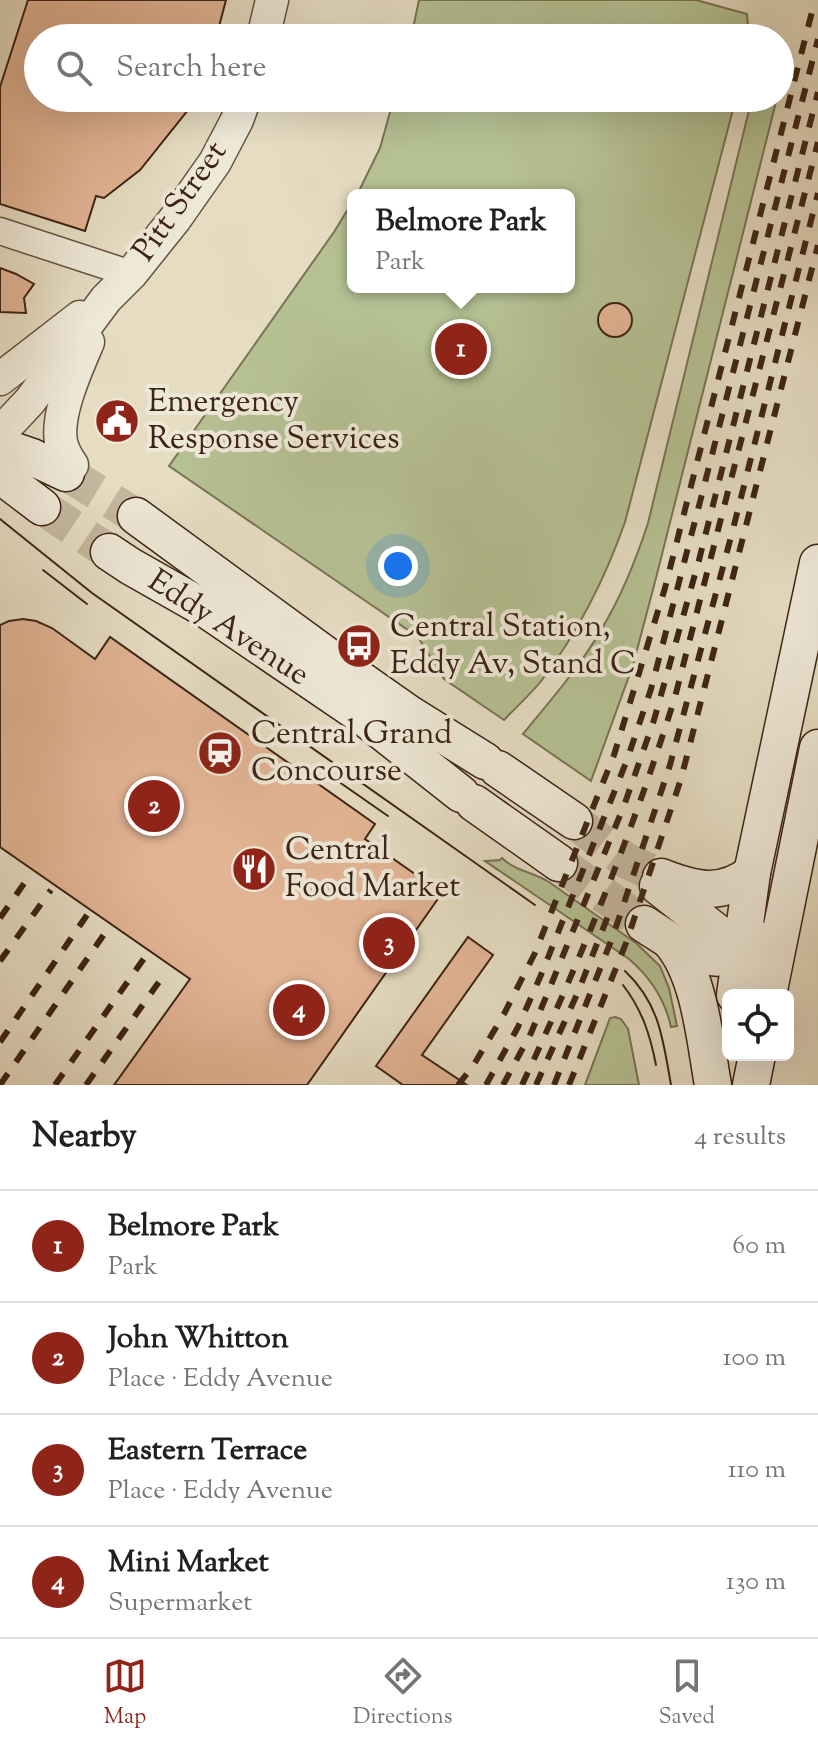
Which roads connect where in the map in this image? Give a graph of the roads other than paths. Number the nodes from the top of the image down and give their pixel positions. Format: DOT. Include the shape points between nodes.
graph roads {
  1 [pos="272,0"];
  2 [pos="266,24"];
  3 [pos="240,112"];
  4 [pos="0,231"];
  5 [pos="131,274"];
  6 [pos="106,299"];
  7 [pos="0,379"];
  8 [pos="0,433"];
  9 [pos="0,446"];
  10 [pos="69,469"];
  11 [pos="0,475"];
  12 [pos="42,507"];
  13 [pos="136,516"];
  14 [pos="109,552"];
  15 [pos="818,563"];
  16 [pos="818,748"];
  17 [pos="574,821"];
  18 [pos="559,863"];
  19 [pos="752,873"];
  20 [pos="791,879"];
  21 [pos="740,952"];
  22 [pos="736,989"];
  23 [pos="767,989"];
  24 [pos="769,989"];
  25 [pos="728,1061"];
  26 [pos="756,1061"];
  27 [pos="713,1085"];
  28 [pos="726,1085"];
  29 [pos="751,1085"];
  1 -- 2 [label="street"];
  3 -- 5 [label="street, Pitt Street" via="215,162"];
  4 -- 5 [label="street"];
  5 -- 6 [label="street, Pitt Street"];
  6 -- 7 [label="street, Pitt Street"];
  6 -- 8 [label="street, Pitt Street"];
  6 -- 10 [label="street" via="63,414 60,438"];
  9 -- 10 [label="main road"];
  11 -- 12 [label="main road"];
  13 -- 17 [label="main road, Eddy Avenue" via="408,713"];
  14 -- 18 [label="main road, Eddy Avenue" via="195,602 361,715"];
  15 -- 19 [label="main road"];
  16 -- 20 [label="main road"];
  19 -- 21 [label="main road"];
  19 -- 21 [label="main road" via="715,889 660,882"];
  20 -- 21 [label="main road" via="761,936"];
  20 -- 24 [label="main road"];
  21 -- 22 [label="main road"];
  21 -- 23 [label="main road" via="761,973"];
  21 -- 27 [label="main road" via="708,958 657,933 687,964"];
  25 -- 28 [label="main road"];
  26 -- 29 [label="main road"];
}
